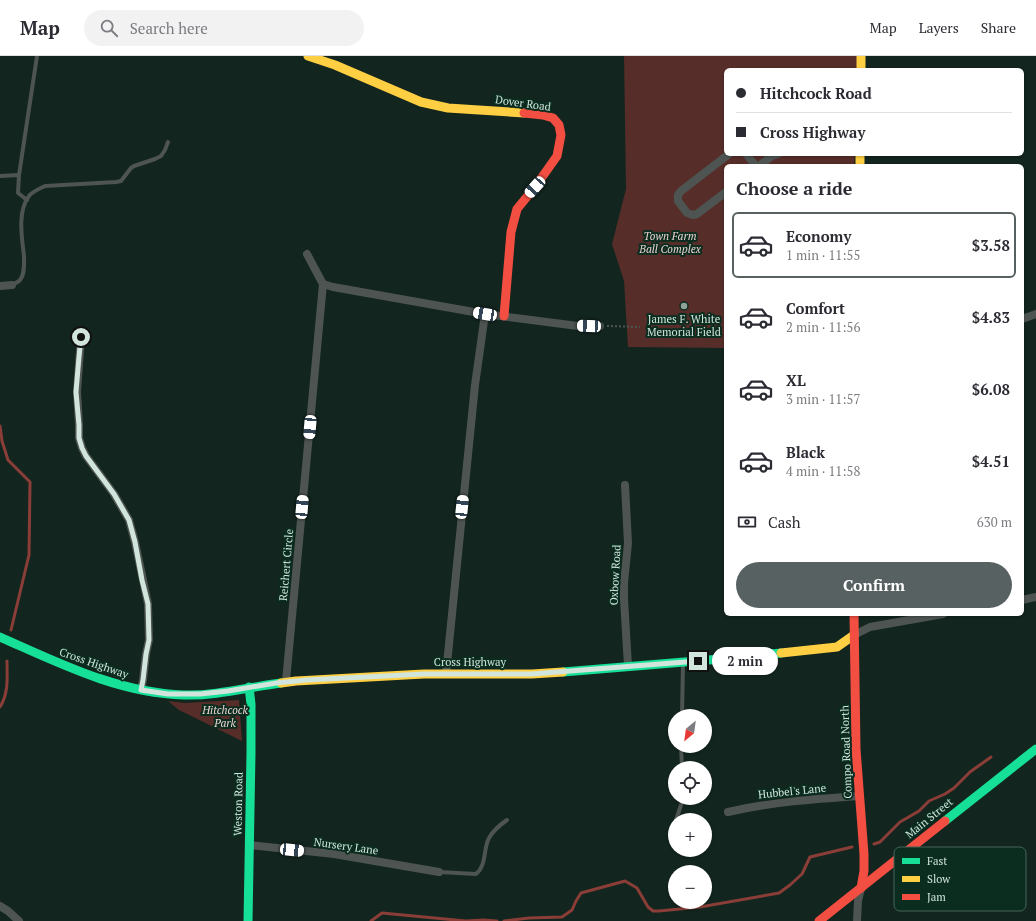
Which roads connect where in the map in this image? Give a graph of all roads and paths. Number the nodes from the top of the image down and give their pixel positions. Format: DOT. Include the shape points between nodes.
graph roads {
  1 [pos="37,56"];
  2 [pos="308,56"];
  3 [pos="861,56"];
  4 [pos="861,68"];
  5 [pos="168,142"];
  6 [pos="726,156"];
  7 [pos="748,156"];
  8 [pos="772,156"];
  9 [pos="754,164"];
  10 [pos="762,164"];
  11 [pos="19,175"];
  12 [pos="0,176"];
  13 [pos="724,194"];
  14 [pos="27,200"];
  15 [pos="307,254"];
  16 [pos="323,284"];
  17 [pos="12,285"];
  18 [pos="0,286"];
  19 [pos="485,314"];
  20 [pos="1036,314"];
  21 [pos="504,316"];
  22 [pos="1024,318"];
  23 [pos="600,326"];
  24 [pos="640,327"];
  25 [pos="81,337"];
  26 [pos="625,485"];
  27 [pos="1036,597"];
  28 [pos="1024,600"];
  29 [pos="854,616"];
  30 [pos="932,616"];
  31 [pos="854,634"];
  32 [pos="0,638"];
  33 [pos="683,662"];
  34 [pos="628,666"];
  35 [pos="446,674"];
  36 [pos="286,681"];
  37 [pos="249,687"];
  38 [pos="141,690"];
  39 [pos="682,709"];
  40 [pos="1036,748"];
  41 [pos="859,796"];
  42 [pos="728,812"];
  43 [pos="507,820"];
  44 [pos="250,845"];
  45 [pos="912,847"];
  46 [pos="894,862"];
  47 [pos="439,872"];
  48 [pos="861,888"];
  49 [pos="0,906"];
  50 [pos="19,921"];
  51 [pos="248,921"];
  52 [pos="819,921"];
  53 [pos="857,921"];
  1 -- 11 [label="lane"];
  2 -- 21 [label="main road, Dover Road" via="342,67 421,102 448,108 543,116 553,118 559,125 561,135 557,156 517,209 511,232"];
  3 -- 4 [label="main road"];
  5 -- 14 [label="lane" via="161,156 134,166 122,181 45,186 36,190"];
  6 -- 13 [label="street" via="681,191 678,201 687,213 693,215"];
  7 -- 9 [label="street"];
  8 -- 10 [label="street"];
  11 -- 12 [label="lane"];
  11 -- 14 [label="lane" via="18,193"];
  14 -- 17 [label="lane" via="21,221 23,273 20,280"];
  15 -- 16 [label="street"];
  16 -- 19 [label="street"];
  16 -- 36 [label="street, Reichert Circle"];
  17 -- 18 [label="street"];
  19 -- 21 [label="street"];
  19 -- 35 [label="street" via="474,385"];
  20 -- 22 [label="street"];
  21 -- 23 [label="street" via="578,326"];
  23 -- 24 [label="path"];
  25 -- 38 [label="street" via="76,392 79,438 86,456 114,494 129,520 148,604 149,640"];
  26 -- 34 [label="street, Oxbow Road" via="628,543 624,599"];
  27 -- 28 [label="street"];
  29 -- 31 [label="main road, Compo Road North"];
  30 -- 31 [label="street, Cross Highway" via="870,627"];
  31 -- 33 [label="main road, Cross Highway" via="837,647"];
  31 -- 41 [label="main road, Compo Road North"];
  32 -- 38 [label="main road, Cross Highway" via="82,673"];
  33 -- 34 [label="main road, Cross Highway"];
  33 -- 39 [label="lane"];
  34 -- 35 [label="main road, Cross Highway" via="532,674"];
  35 -- 36 [label="main road, Cross Highway"];
  36 -- 37 [label="main road, Cross Highway"];
  37 -- 38 [label="main road, Cross Highway" via="191,695"];
  37 -- 44 [label="main road, Weston Road"];
  40 -- 45 [label="main road, Main Street"];
  41 -- 42 [label="street, Hubbel's Lane" via="771,803"];
  41 -- 48 [label="main road, Compo Road North" via="864,854"];
  43 -- 47 [label="lane" via="492,831 487,839 480,871 476,874"];
  44 -- 47 [label="street, Nursery Lane" via="334,854"];
  44 -- 51 [label="main road, Weston Road"];
  46 -- 48 [label="main road, Main Street"];
  48 -- 52 [label="main road, Main Street"];
  48 -- 53 [label="street"];
  49 -- 50 [label="street"];
}
